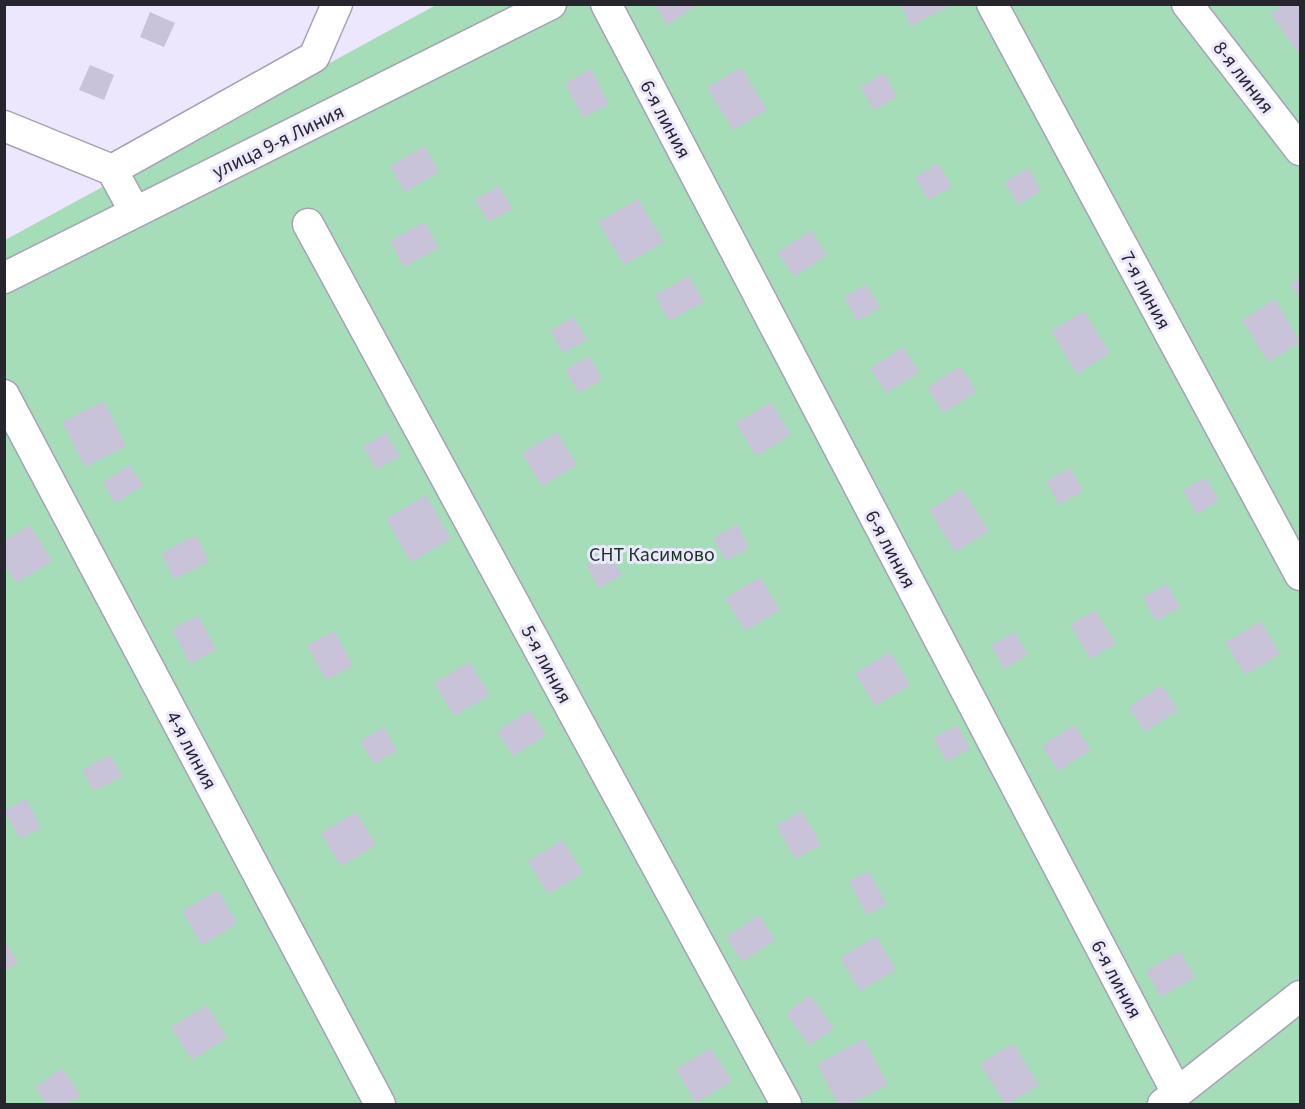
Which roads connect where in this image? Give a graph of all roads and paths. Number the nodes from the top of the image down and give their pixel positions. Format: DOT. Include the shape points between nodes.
graph roads {
  1 [pos="337,4"];
  2 [pos="551,4"];
  3 [pos="606,4"];
  4 [pos="992,4"];
  5 [pos="1187,4"];
  6 [pos="4,126"];
  7 [pos="1300,150"];
  8 [pos="112,170"];
  9 [pos="135,212"];
  10 [pos="308,224"];
  11 [pos="4,278"];
  12 [pos="4,395"];
  13 [pos="1300,575"];
  14 [pos="1300,996"];
  15 [pos="1170,1099"];
  16 [pos="380,1104"];
  17 [pos="786,1104"];
  1 -- 8 [label="street" via="314,57"];
  2 -- 9 [label="street, улица 9-я Линия"];
  3 -- 15 [label="street, 6-я линия"];
  4 -- 13 [label="street, 7-я линия"];
  5 -- 7 [label="street, 8-я линия"];
  6 -- 8 [label="street"];
  8 -- 9 [label="street"];
  9 -- 11 [label="street, улица 9-я Линия"];
  10 -- 17 [label="street, 5-я линия"];
  12 -- 16 [label="street, 4-я линия"];
  14 -- 15 [label="street"];
}
